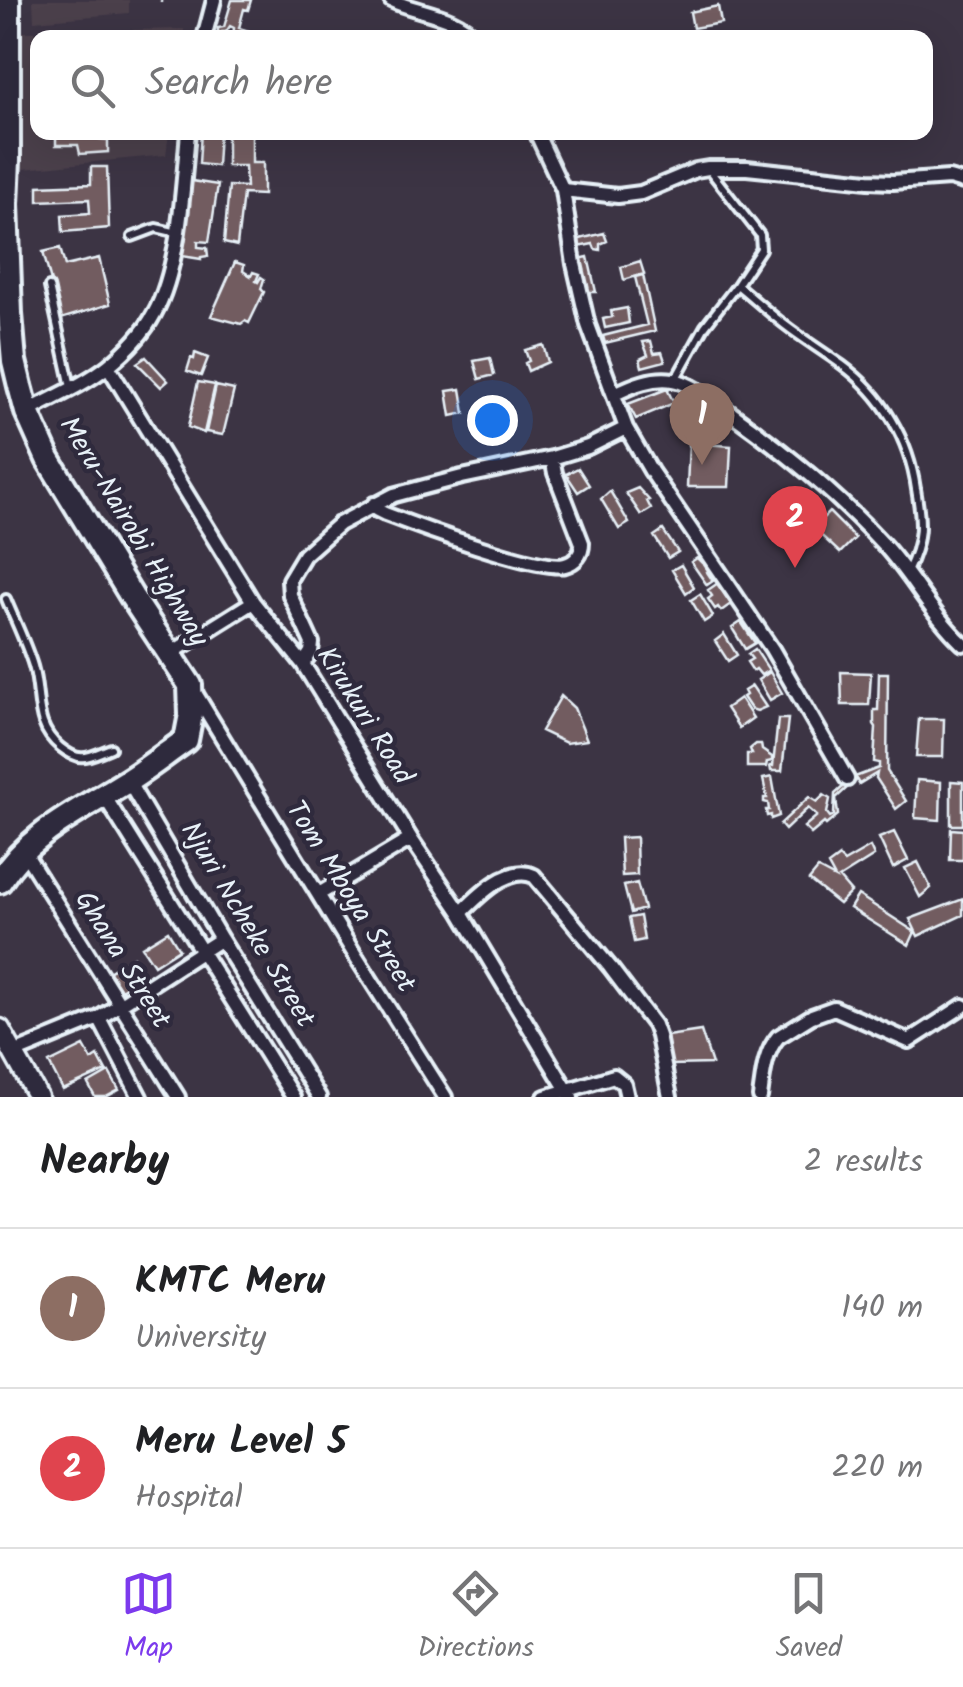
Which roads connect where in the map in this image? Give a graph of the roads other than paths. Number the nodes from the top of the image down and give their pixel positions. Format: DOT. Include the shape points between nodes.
graph roads {
  1 [pos="8,0"];
  2 [pos="214,0"];
  3 [pos="391,0"];
  4 [pos="206,30"];
  5 [pos="468,30"];
  6 [pos="4,111"];
  7 [pos="187,140"];
  8 [pos="540,140"];
  9 [pos="708,168"];
  10 [pos="963,182"];
  11 [pos="562,190"];
  12 [pos="178,232"];
  13 [pos="132,237"];
  14 [pos="737,285"];
  15 [pos="49,286"];
  16 [pos="108,366"];
  17 [pos="676,380"];
  18 [pos="72,388"];
  19 [pos="614,394"];
  20 [pos="27,412"];
  21 [pos="626,428"];
  22 [pos="552,458"];
  23 [pos="374,504"];
  24 [pos="907,573"];
  25 [pos="6,599"];
  26 [pos="252,602"];
  27 [pos="963,644"];
  28 [pos="170,654"];
  29 [pos="303,664"];
  30 [pos="190,685"];
  31 [pos="214,723"];
  32 [pos="186,740"];
  33 [pos="110,748"];
  34 [pos="848,779"];
  35 [pos="128,781"];
  36 [pos="103,794"];
  37 [pos="411,839"];
  38 [pos="23,850"];
  39 [pos="0,881"];
  40 [pos="319,894"];
  41 [pos="461,913"];
  42 [pos="221,938"];
  43 [pos="201,951"];
  44 [pos="120,1006"];
  45 [pos="963,1006"];
  46 [pos="99,1018"];
  47 [pos="0,1029"];
  48 [pos="7,1054"];
  49 [pos="569,1094"];
  50 [pos="38,1097"];
  51 [pos="140,1097"];
  52 [pos="178,1097"];
  53 [pos="294,1097"];
  54 [pos="320,1097"];
  55 [pos="444,1097"];
  56 [pos="545,1097"];
  57 [pos="627,1097"];
  58 [pos="670,1097"];
  59 [pos="760,1097"];
  1 -- 6 [label="highway, Meru-Nairobi Highway"];
  2 -- 4 [label="street"];
  3 -- 5 [label="street"];
  6 -- 20 [label="highway, Meru-Nairobi Highway" via="10,314"];
  7 -- 12 [label="street"];
  8 -- 11 [label="street"];
  9 -- 10 [label="street"];
  9 -- 11 [label="street" via="618,196"];
  9 -- 14 [label="lane" via="760,236 761,249"];
  11 -- 19 [label="street" via="588,325"];
  12 -- 13 [label="lane" via="156,228"];
  12 -- 16 [label="street" via="154,315"];
  14 -- 17 [label="lane"];
  14 -- 24 [label="lane" via="846,368 893,420 921,517 921,539"];
  15 -- 18 [label="lane"];
  16 -- 18 [label="street"];
  16 -- 26 [label="street, Kirukuri Road"];
  17 -- 19 [label="street" via="652,380"];
  17 -- 24 [label="street" via="775,445"];
  18 -- 20 [label="street"];
  19 -- 21 [label="street"];
  20 -- 28 [label="highway, Meru-Nairobi Highway" via="48,459"];
  21 -- 22 [label="street"];
  21 -- 34 [label="street"];
  22 -- 23 [label="street"];
  22 -- 23 [label="street" via="582,542 577,558 564,565 438,533"];
  23 -- 29 [label="street" via="304,555 289,580 312,643"];
  24 -- 27 [label="street"];
  25 -- 33 [label="lane" via="32,666 44,732 74,758"];
  26 -- 28 [label="street"];
  26 -- 29 [label="street, Kirukuri Road"];
  28 -- 30 [label="highway, Meru-Nairobi Highway"];
  29 -- 37 [label="street, Kirukuri Road"];
  30 -- 31 [label="street, Tom Mboya Street"];
  30 -- 32 [label="highway, Meru-Nairobi Highway"];
  31 -- 32 [label="street"];
  31 -- 40 [label="street, Tom Mboya Street"];
  32 -- 35 [label="highway"];
  35 -- 36 [label="highway"];
  35 -- 42 [label="street, Njuri Ncheke Street"];
  36 -- 38 [label="highway"];
  36 -- 43 [label="street, Njuri Ncheke Street"];
  37 -- 40 [label="street"];
  37 -- 41 [label="street, Kirukuri Road"];
  38 -- 39 [label="highway"];
  38 -- 44 [label="street, Ghana Street"];
  40 -- 55 [label="street, Tom Mboya Street"];
  41 -- 49 [label="street, Kirukuri Road"];
  41 -- 58 [label="street" via="507,877 534,876 654,1025"];
  42 -- 43 [label="street"];
  42 -- 54 [label="street, Njuri Ncheke Street"];
  43 -- 44 [label="street"];
  43 -- 53 [label="street, Njuri Ncheke Street"];
  44 -- 46 [label="street"];
  44 -- 52 [label="street, Ghana Street"];
  45 -- 59 [label="street" via="909,1041 838,1009 822,1011 772,1043"];
  46 -- 48 [label="street"];
  46 -- 51 [label="street"];
  47 -- 48 [label="main road"];
  48 -- 50 [label="main road"];
  49 -- 56 [label="street"];
  49 -- 57 [label="street" via="614,1076"];
}
